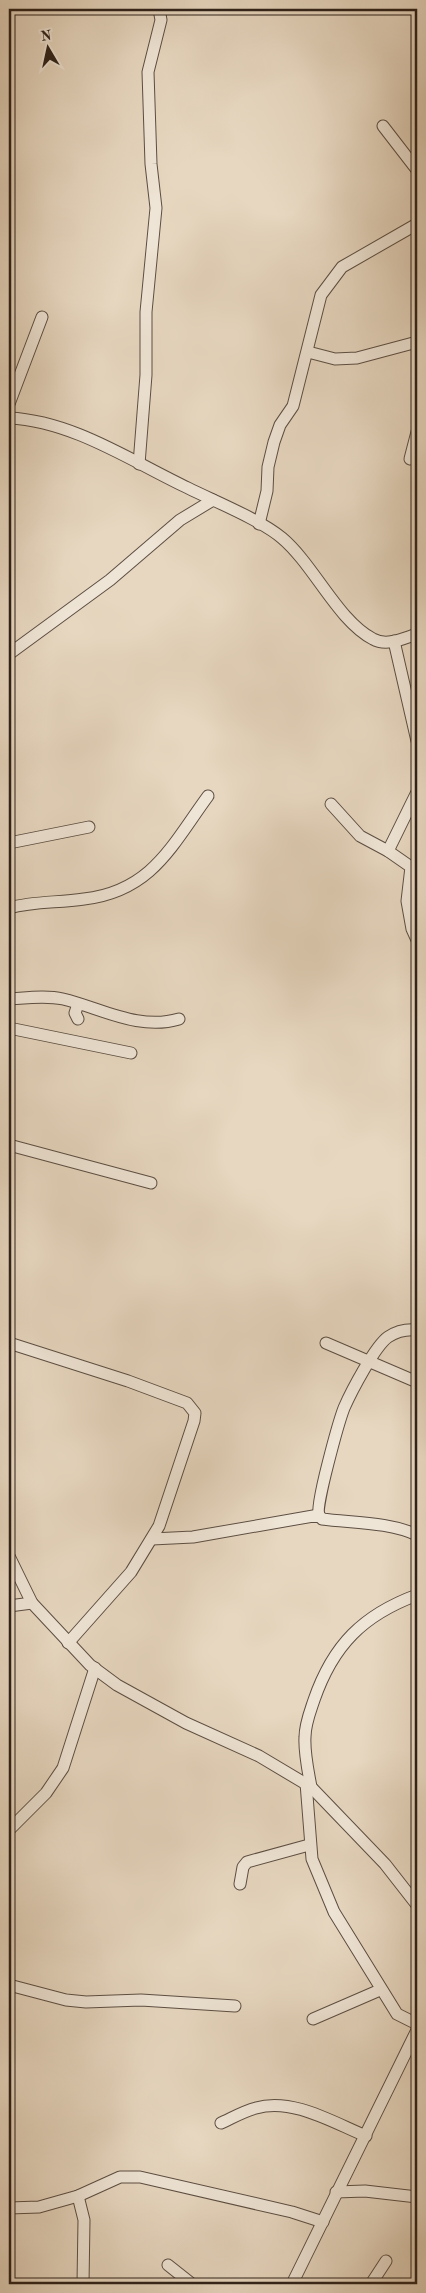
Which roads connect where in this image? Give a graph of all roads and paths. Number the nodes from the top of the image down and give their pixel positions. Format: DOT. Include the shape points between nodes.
graph roads {
  1 [pos="159,9"];
  2 [pos="383,126"];
  3 [pos="417,170"];
  4 [pos="417,224"];
  5 [pos="42,317"];
  6 [pos="417,342"];
  7 [pos="308,352"];
  8 [pos="9,404"];
  9 [pos="9,418"];
  10 [pos="417,432"];
  11 [pos="410,459"];
  12 [pos="140,464"];
  13 [pos="213,500"];
  14 [pos="259,524"];
  15 [pos="417,634"];
  16 [pos="394,641"];
  17 [pos="9,654"];
  18 [pos="417,741"];
  19 [pos="417,792"];
  20 [pos="208,796"];
  21 [pos="331,804"];
  22 [pos="90,827"];
  23 [pos="9,843"];
  24 [pos="388,851"];
  25 [pos="9,908"];
  26 [pos="417,940"];
  27 [pos="9,999"];
  28 [pos="78,1004"];
  29 [pos="179,1018"];
  30 [pos="78,1019"];
  31 [pos="9,1028"];
  32 [pos="132,1053"];
  33 [pos="9,1145"];
  34 [pos="151,1183"];
  35 [pos="417,1330"];
  36 [pos="9,1343"];
  37 [pos="326,1343"];
  38 [pos="369,1362"];
  39 [pos="417,1382"];
  40 [pos="319,1516"];
  41 [pos="417,1536"];
  42 [pos="152,1539"];
  43 [pos="9,1556"];
  44 [pos="417,1595"];
  45 [pos="32,1603"];
  46 [pos="9,1606"];
  47 [pos="68,1643"];
  48 [pos="95,1668"];
  49 [pos="308,1785"];
  50 [pos="9,1830"];
  51 [pos="309,1845"];
  52 [pos="240,1884"];
  53 [pos="417,1905"];
  54 [pos="9,1985"];
  55 [pos="380,1990"];
  56 [pos="235,2006"];
  57 [pos="313,2019"];
  58 [pos="417,2024"];
  59 [pos="417,2030"];
  60 [pos="221,2123"];
  61 [pos="366,2136"];
  62 [pos="336,2192"];
  63 [pos="78,2196"];
  64 [pos="417,2197"];
  65 [pos="9,2208"];
  66 [pos="323,2222"];
  67 [pos="386,2261"];
  68 [pos="168,2265"];
  69 [pos="83,2284"];
  70 [pos="192,2284"];
  71 [pos="292,2284"];
  72 [pos="371,2284"];
  1 -- 12 [label="street" via="161,20 148,72 156,208 146,312"];
  2 -- 3 [label="street"];
  4 -- 7 [label="street" via="342,267 321,295"];
  5 -- 8 [label="street"];
  6 -- 7 [label="street" via="357,358 335,359"];
  7 -- 14 [label="street" via="293,406 280,425 274,442"];
  9 -- 12 [label="street" via="33,420 68,430"];
  10 -- 11 [label="street"];
  12 -- 13 [label="street"];
  13 -- 14 [label="street"];
  13 -- 17 [label="street" via="180,520 110,580"];
  14 -- 16 [label="street" via="282,538 361,630 378,642"];
  15 -- 16 [label="street"];
  16 -- 18 [label="street"];
  19 -- 24 [label="street"];
  20 -- 25 [label="street" via="146,876 116,891 85,899 38,902"];
  21 -- 24 [label="street" via="360,836"];
  22 -- 23 [label="street"];
  24 -- 26 [label="street" via="411,867 407,901"];
  27 -- 28 [label="street" via="61,998"];
  28 -- 29 [label="street" via="143,1023"];
  28 -- 30 [label="street"];
  31 -- 32 [label="street"];
  33 -- 34 [label="street"];
  35 -- 38 [label="street" via="405,1330 388,1337"];
  36 -- 42 [label="street" via="128,1381 187,1403 192,1408 194,1421"];
  37 -- 38 [label="street"];
  38 -- 39 [label="street"];
  38 -- 40 [label="street" via="344,1409 322,1490"];
  40 -- 41 [label="street" via="322,1519 394,1527"];
  40 -- 42 [label="street" via="193,1537"];
  42 -- 47 [label="street" via="131,1572"];
  43 -- 45 [label="street"];
  44 -- 49 [label="street" via="356,1629 332,1660 319,1686 306,1726 304,1746"];
  45 -- 46 [label="street"];
  45 -- 47 [label="street"];
  47 -- 48 [label="street"];
  48 -- 49 [label="street" via="117,1685 186,1723 259,1756"];
  48 -- 50 [label="street" via="60,1774"];
  49 -- 51 [label="street"];
  49 -- 53 [label="street" via="385,1864"];
  51 -- 52 [label="street" via="247,1862"];
  51 -- 55 [label="street" via="334,1912"];
  54 -- 56 [label="street" via="86,2002 141,2000"];
  55 -- 57 [label="street"];
  55 -- 58 [label="street" via="397,2014"];
  59 -- 61 [label="street"];
  60 -- 61 [label="street" via="257,2107 282,2106 305,2111"];
  61 -- 62 [label="street"];
  62 -- 64 [label="street" via="365,2191"];
  62 -- 66 [label="street"];
  63 -- 65 [label="street" via="39,2206"];
  63 -- 66 [label="street" via="120,2177 140,2177"];
  63 -- 69 [label="street" via="84,2220"];
  66 -- 71 [label="street"];
  67 -- 72 [label="street"];
  68 -- 70 [label="street"];
}
